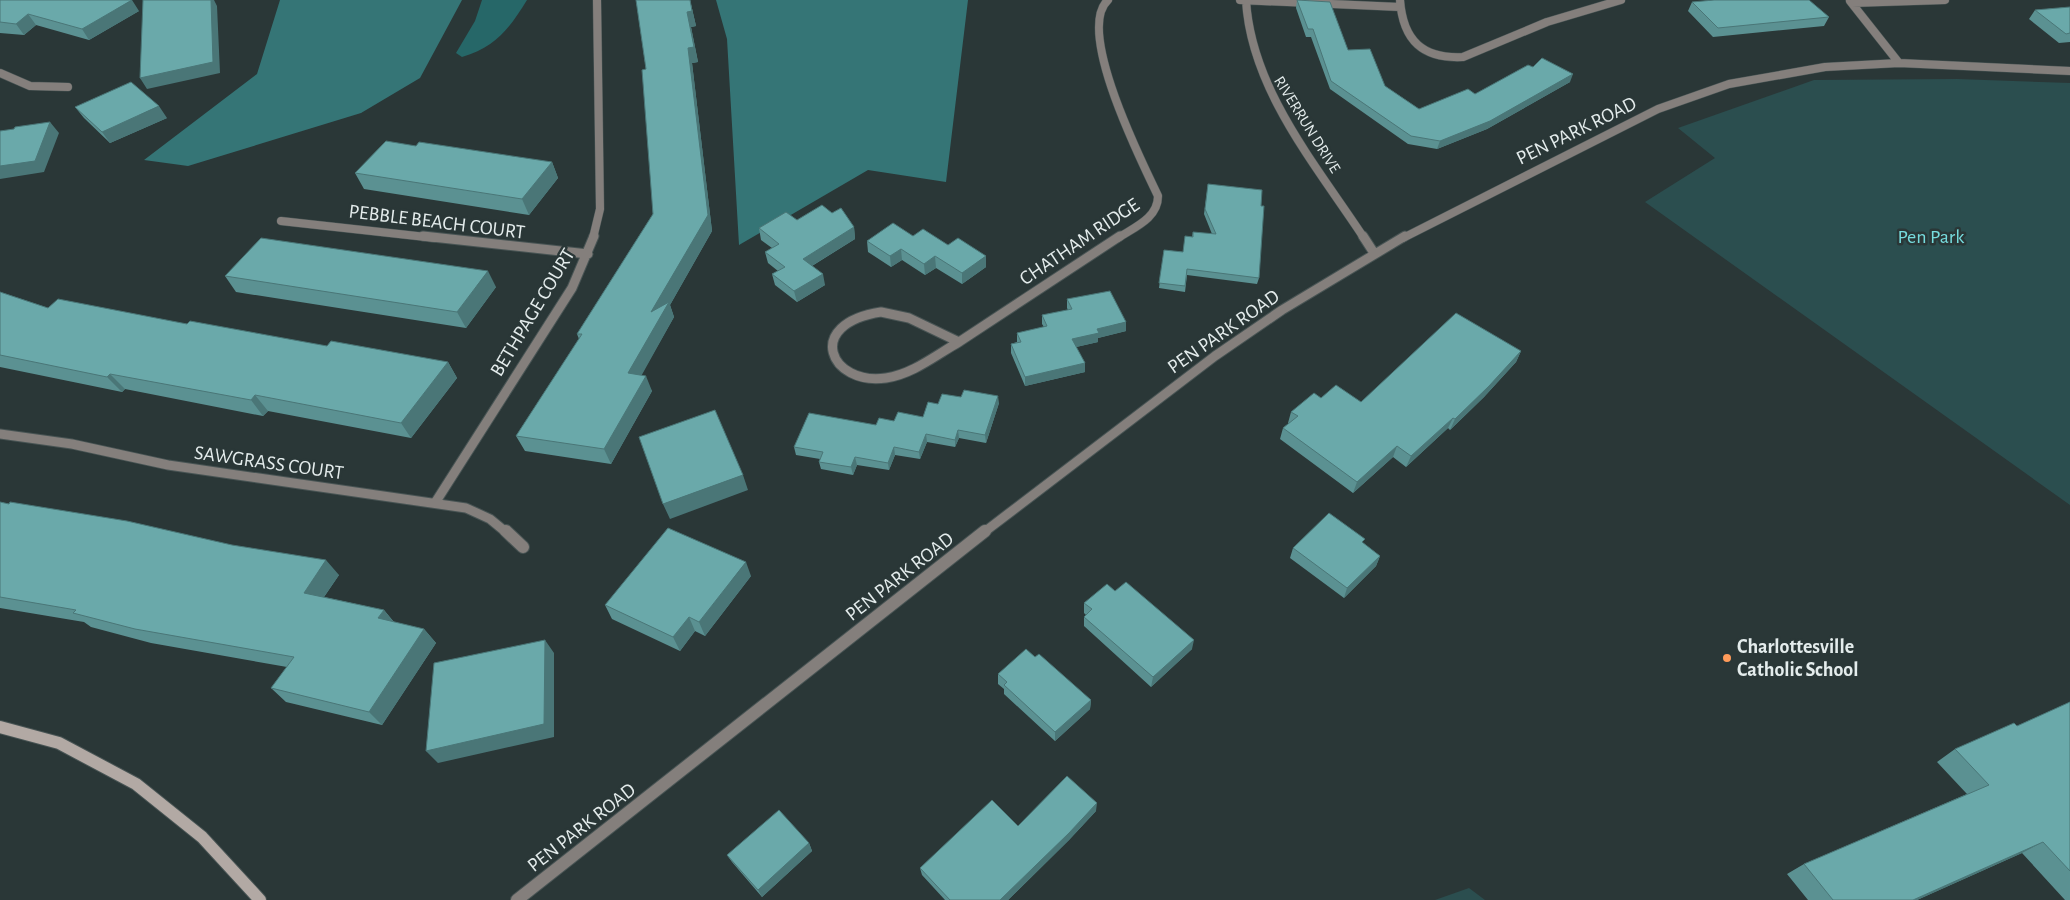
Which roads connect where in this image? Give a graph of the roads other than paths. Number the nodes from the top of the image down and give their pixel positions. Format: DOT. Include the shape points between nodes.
graph roads {
  1 [pos="597,0"];
  2 [pos="1108,0"];
  3 [pos="1239,0"];
  4 [pos="1246,0"];
  5 [pos="1621,0"];
  6 [pos="1945,0"];
  7 [pos="1850,1"];
  8 [pos="1400,3"];
  9 [pos="1899,63"];
  10 [pos="2070,71"];
  11 [pos="0,73"];
  12 [pos="68,86"];
  13 [pos="281,221"];
  14 [pos="1374,253"];
  15 [pos="588,254"];
  16 [pos="959,342"];
  17 [pos="0,434"];
  18 [pos="435,503"];
  19 [pos="523,546"];
  20 [pos="0,727"];
  21 [pos="260,900"];
  22 [pos="517,900"];
  1 -- 15 [label="street, BETHPAGE COURT" via="600,210"];
  2 -- 16 [label="street, CHATHAM RIDGE" via="1099,14 1102,52 1112,93 1158,196 1158,205 1151,216"];
  3 -- 4 [label="street"];
  4 -- 8 [label="street"];
  4 -- 14 [label="street, RIVERRUN DRIVE" via="1250,46 1274,100"];
  5 -- 8 [label="street" via="1547,22 1463,57 1452,58 1425,52 1415,46"];
  6 -- 7 [label="street"];
  7 -- 9 [label="street"];
  9 -- 10 [label="street, PEN PARK ROAD"];
  9 -- 14 [label="street, PEN PARK ROAD" via="1825,67 1777,74 1700,93 1658,109 1445,214"];
  11 -- 12 [label="street" via="30,86"];
  13 -- 15 [label="street, PEBBLE BEACH COURT"];
  14 -- 22 [label="street, PEN PARK ROAD" via="1215,356 994,524"];
  15 -- 18 [label="street, BETHPAGE COURT" via="572,288"];
  16 -- 16 [label="street" via="905,373 885,378 864,377 846,371 832,350 835,336 845,324 880,312 909,318"];
  17 -- 18 [label="street, SAWGRASS COURT" via="72,444 168,465"];
  18 -- 19 [label="street, SAWGRASS COURT" via="482,513"];
  20 -- 21 [label="street" via="56,742 112,768 155,796 220,854"];
}
